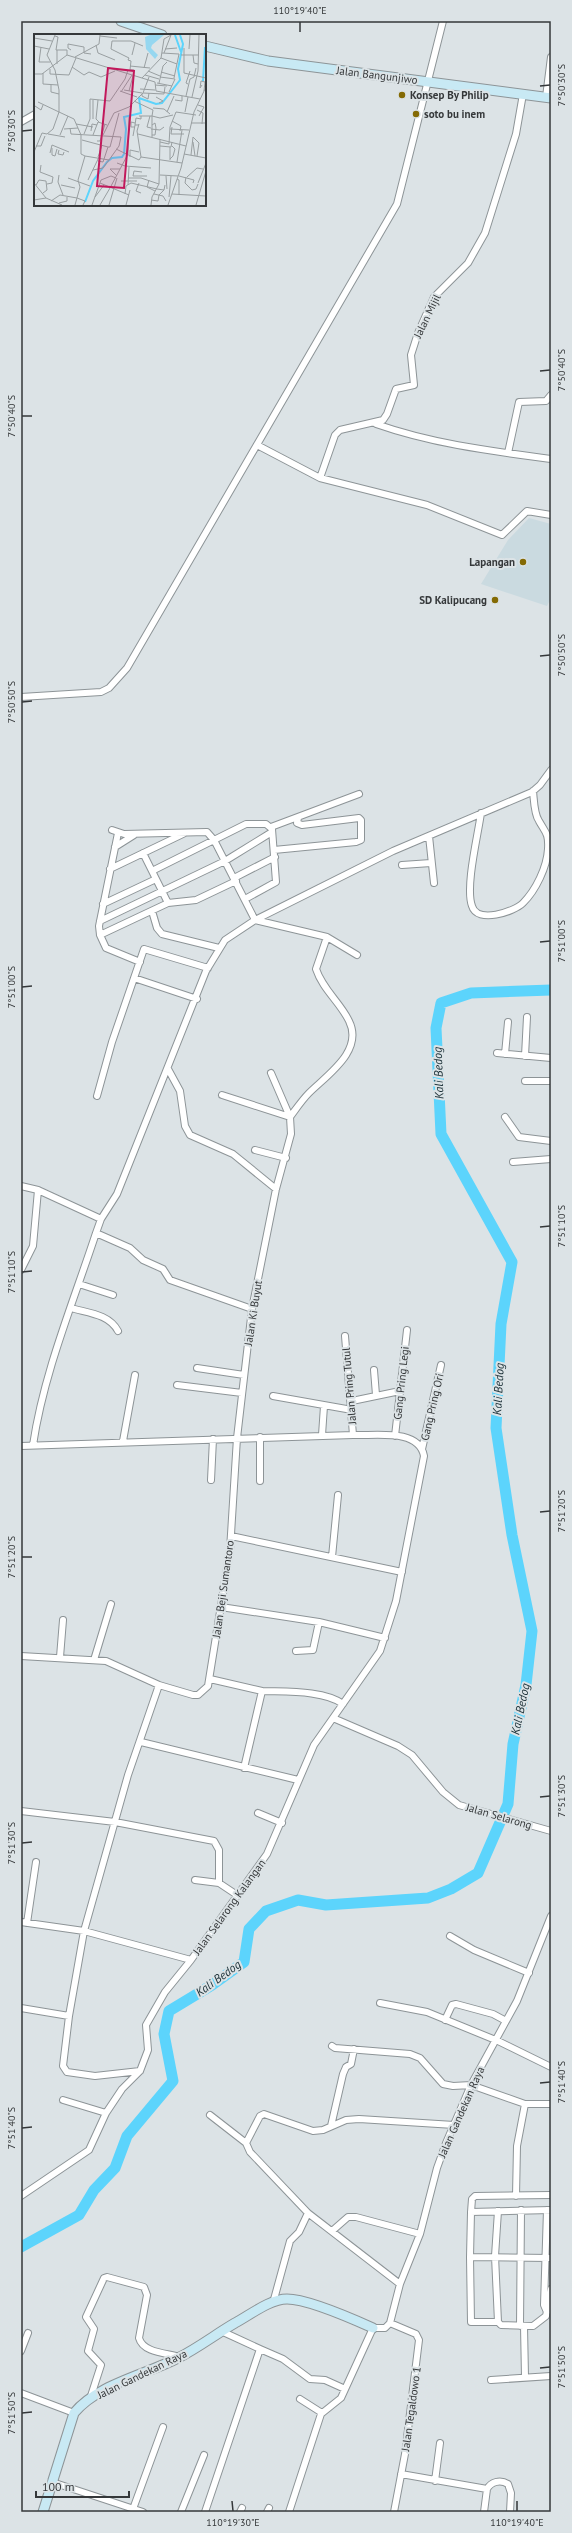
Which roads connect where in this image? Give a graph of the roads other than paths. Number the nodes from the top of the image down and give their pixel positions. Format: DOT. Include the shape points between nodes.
graph roads {
  1 [pos="121,21"];
  2 [pos="443,21"];
  3 [pos="159,34"];
  4 [pos="206,46"];
  5 [pos="551,57"];
  6 [pos="428,81"];
  7 [pos="523,94"];
  8 [pos="549,97"];
  9 [pos="34,115"];
  10 [pos="21,122"];
  11 [pos="551,394"];
  12 [pos="376,424"];
  13 [pos="257,446"];
  14 [pos="508,453"];
  15 [pos="551,459"];
  16 [pos="320,478"];
  17 [pos="551,515"];
  18 [pos="21,697"];
  19 [pos="551,770"];
  20 [pos="533,791"];
  21 [pos="359,794"];
  22 [pos="481,813"];
  23 [pos="298,818"];
  24 [pos="272,829"];
  25 [pos="112,830"];
  26 [pos="188,832"];
  27 [pos="118,833"];
  28 [pos="135,834"];
  29 [pos="429,836"];
  30 [pos="214,840"];
  31 [pos="115,847"];
  32 [pos="274,850"];
  33 [pos="143,853"];
  34 [pos="275,857"];
  35 [pos="225,861"];
  36 [pos="432,863"];
  37 [pos="402,865"];
  38 [pos="110,869"];
  39 [pos="152,871"];
  40 [pos="156,879"];
  41 [pos="235,880"];
  42 [pos="434,883"];
  43 [pos="162,892"];
  44 [pos="245,899"];
  45 [pos="168,903"];
  46 [pos="103,904"];
  47 [pos="152,911"];
  48 [pos="255,920"];
  49 [pos="100,921"];
  50 [pos="100,935"];
  51 [pos="327,937"];
  52 [pos="219,948"];
  53 [pos="357,955"];
  54 [pos="140,962"];
  55 [pos="208,968"];
  56 [pos="134,978"];
  57 [pos="197,999"];
  58 [pos="527,1017"];
  59 [pos="508,1022"];
  60 [pos="497,1053"];
  61 [pos="506,1054"];
  62 [pos="525,1056"];
  63 [pos="551,1058"];
  64 [pos="168,1069"];
  65 [pos="271,1074"];
  66 [pos="524,1081"];
  67 [pos="551,1081"];
  68 [pos="222,1095"];
  69 [pos="97,1096"];
  70 [pos="290,1117"];
  71 [pos="505,1117"];
  72 [pos="551,1140"];
  73 [pos="256,1150"];
  74 [pos="286,1158"];
  75 [pos="551,1159"];
  76 [pos="513,1162"];
  77 [pos="21,1186"];
  78 [pos="276,1189"];
  79 [pos="38,1190"];
  80 [pos="101,1219"];
  81 [pos="96,1233"];
  82 [pos="21,1270"];
  83 [pos="79,1284"];
  84 [pos="113,1295"];
  85 [pos="71,1308"];
  86 [pos="252,1309"];
  87 [pos="407,1330"];
  88 [pos="118,1331"];
  89 [pos="345,1336"];
  90 [pos="441,1365"];
  91 [pos="197,1368"];
  92 [pos="374,1370"];
  93 [pos="135,1374"];
  94 [pos="244,1375"];
  95 [pos="177,1385"];
  96 [pos="400,1391"];
  97 [pos="242,1393"];
  98 [pos="376,1395"];
  99 [pos="273,1396"];
  100 [pos="352,1401"];
  101 [pos="324,1406"];
  102 [pos="352,1410"];
  103 [pos="322,1435"];
  104 [pos="353,1435"];
  105 [pos="395,1436"];
  106 [pos="260,1437"];
  107 [pos="238,1438"];
  108 [pos="213,1439"];
  109 [pos="123,1441"];
  110 [pos="33,1445"];
  111 [pos="21,1446"];
  112 [pos="422,1449"];
  113 [pos="211,1480"];
  114 [pos="260,1481"];
  115 [pos="338,1495"];
  116 [pos="231,1536"];
  117 [pos="332,1557"];
  118 [pos="402,1572"];
  119 [pos="111,1604"];
  120 [pos="221,1607"];
  121 [pos="63,1620"];
  122 [pos="319,1622"];
  123 [pos="385,1638"];
  124 [pos="296,1651"];
  125 [pos="21,1656"];
  126 [pos="60,1657"];
  127 [pos="94,1660"];
  128 [pos="210,1679"];
  129 [pos="159,1685"];
  130 [pos="262,1691"];
  131 [pos="343,1704"];
  132 [pos="333,1718"];
  133 [pos="141,1742"];
  134 [pos="244,1768"];
  135 [pos="298,1780"];
  136 [pos="21,1810"];
  137 [pos="258,1813"];
  138 [pos="115,1822"];
  139 [pos="282,1823"];
  140 [pos="551,1831"];
  141 [pos="36,1862"];
  142 [pos="195,1880"];
  143 [pos="218,1883"];
  144 [pos="237,1895"];
  145 [pos="551,1916"];
  146 [pos="24,1922"];
  147 [pos="84,1931"];
  148 [pos="450,1936"];
  149 [pos="191,1960"];
  150 [pos="529,1973"];
  151 [pos="380,2003"];
  152 [pos="21,2008"];
  153 [pos="69,2016"];
  154 [pos="445,2020"];
  155 [pos="506,2021"];
  156 [pos="497,2040"];
  157 [pos="332,2046"];
  158 [pos="354,2050"];
  159 [pos="551,2067"];
  160 [pos="140,2071"];
  161 [pos="471,2085"];
  162 [pos="63,2100"];
  163 [pos="525,2104"];
  164 [pos="551,2104"];
  165 [pos="106,2113"];
  166 [pos="210,2116"];
  167 [pos="454,2125"];
  168 [pos="331,2126"];
  169 [pos="246,2143"];
  170 [pos="551,2195"];
  171 [pos="21,2196"];
  172 [pos="516,2196"];
  173 [pos="521,2210"];
  174 [pos="549,2210"];
  175 [pos="498,2211"];
  176 [pos="471,2212"];
  177 [pos="308,2213"];
  178 [pos="332,2231"];
  179 [pos="420,2234"];
  180 [pos="470,2256"];
  181 [pos="495,2256"];
  182 [pos="522,2257"];
  183 [pos="548,2258"];
  184 [pos="400,2284"];
  185 [pos="551,2289"];
  186 [pos="273,2303"];
  187 [pos="548,2305"];
  188 [pos="497,2321"];
  189 [pos="390,2323"];
  190 [pos="522,2326"];
  191 [pos="373,2328"];
  192 [pos="221,2331"];
  193 [pos="28,2333"];
  194 [pos="260,2349"];
  195 [pos="21,2351"];
  196 [pos="180,2357"];
  197 [pos="551,2376"];
  198 [pos="525,2377"];
  199 [pos="491,2380"];
  200 [pos="345,2389"];
  201 [pos="21,2393"];
  202 [pos="300,2399"];
  203 [pos="89,2400"];
  204 [pos="322,2412"];
  205 [pos="74,2414"];
  206 [pos="163,2428"];
  207 [pos="440,2443"];
  208 [pos="204,2454"];
  209 [pos="401,2474"];
  210 [pos="52,2482"];
  211 [pos="435,2482"];
  212 [pos="487,2489"];
  213 [pos="133,2509"];
  214 [pos="43,2512"];
  215 [pos="143,2512"];
  216 [pos="181,2512"];
  217 [pos="205,2512"];
  218 [pos="289,2512"];
  219 [pos="394,2512"];
  220 [pos="484,2512"];
  221 [pos="510,2512"];
  1 -- 3 [label="street"];
  2 -- 6 [label="street"];
  4 -- 6 [label="street, Jalan Bangunjiwo" via="268,61"];
  5 -- 8 [label="street"];
  6 -- 7 [label="street, Jalan Bangunjiwo"];
  6 -- 13 [label="street" via="397,204"];
  7 -- 8 [label="street, Jalan Bangunjiwo"];
  7 -- 12 [label="street, Jalan Mijil" via="516,134 485,234 468,263 434,297 411,355 414,385 396,389 387,414"];
  9 -- 10 [label="street"];
  11 -- 14 [label="street" via="546,400 518,402"];
  12 -- 14 [label="street" via="413,437"];
  12 -- 16 [label="street" via="350,426 340,430 335,435"];
  13 -- 16 [label="street"];
  13 -- 18 [label="street" via="117,682 109,688 91,694"];
  14 -- 15 [label="street"];
  16 -- 17 [label="street" via="427,505 502,535 527,511"];
  19 -- 20 [label="street"];
  20 -- 22 [label="street"];
  20 -- 22 [label="street" via="538,821 546,830 548,849 545,867 523,904 497,914 480,915 471,905 471,884"];
  21 -- 23 [label="street"];
  22 -- 29 [label="street"];
  23 -- 24 [label="street"];
  23 -- 32 [label="street" via="297,823 302,825 361,819 361,840"];
  24 -- 30 [label="street" via="260,823 246,824"];
  24 -- 32 [label="street"];
  24 -- 35 [label="street"];
  25 -- 27 [label="street"];
  26 -- 28 [label="street"];
  26 -- 30 [label="street" via="206,832"];
  26 -- 33 [label="street"];
  27 -- 28 [label="street"];
  27 -- 31 [label="street"];
  28 -- 31 [label="street"];
  29 -- 36 [label="street"];
  29 -- 48 [label="street"];
  30 -- 35 [label="street"];
  30 -- 39 [label="street"];
  31 -- 38 [label="street"];
  32 -- 34 [label="street"];
  33 -- 38 [label="street"];
  33 -- 39 [label="street"];
  34 -- 41 [label="street"];
  34 -- 44 [label="street" via="276,882"];
  35 -- 41 [label="street"];
  35 -- 43 [label="street"];
  36 -- 37 [label="street"];
  36 -- 42 [label="street"];
  38 -- 46 [label="street"];
  39 -- 40 [label="street"];
  40 -- 43 [label="street"];
  40 -- 46 [label="street"];
  41 -- 44 [label="street"];
  41 -- 45 [label="street" via="196,900"];
  43 -- 45 [label="street"];
  43 -- 49 [label="street"];
  44 -- 48 [label="street"];
  45 -- 47 [label="street"];
  46 -- 49 [label="street"];
  47 -- 50 [label="street"];
  47 -- 52 [label="street" via="157,928 162,934"];
  48 -- 51 [label="street"];
  48 -- 52 [label="street" via="233,933"];
  49 -- 50 [label="street"];
  50 -- 54 [label="street" via="106,948"];
  51 -- 53 [label="street"];
  51 -- 70 [label="street" via="316,970 325,989 350,1022 352,1036 347,1053 339,1065 307,1096"];
  52 -- 55 [label="street"];
  54 -- 55 [label="street" via="146,948"];
  54 -- 56 [label="street"];
  55 -- 57 [label="street"];
  56 -- 57 [label="street"];
  56 -- 69 [label="street"];
  57 -- 64 [label="street"];
  58 -- 62 [label="street"];
  59 -- 61 [label="street"];
  60 -- 61 [label="street"];
  61 -- 62 [label="street"];
  62 -- 63 [label="street"];
  64 -- 78 [label="street" via="180,1092 185,1126 190,1135 233,1154"];
  64 -- 80 [label="street" via="117,1194"];
  65 -- 70 [label="street"];
  66 -- 67 [label="street"];
  68 -- 70 [label="street"];
  70 -- 74 [label="street, Jalan Ki Buyut" via="291,1134"];
  71 -- 72 [label="street" via="518,1137"];
  73 -- 74 [label="street"];
  74 -- 78 [label="street, Jalan Ki Buyut"];
  75 -- 76 [label="street"];
  77 -- 79 [label="street"];
  78 -- 86 [label="street, Jalan Ki Buyut"];
  79 -- 80 [label="street"];
  79 -- 82 [label="street" via="33,1246"];
  80 -- 81 [label="street"];
  81 -- 83 [label="street"];
  81 -- 86 [label="street" via="130,1248 143,1260 163,1269 170,1280"];
  83 -- 84 [label="street"];
  83 -- 85 [label="street"];
  85 -- 88 [label="street" via="106,1318 112,1321"];
  85 -- 110 [label="street" via="38,1412"];
  86 -- 94 [label="street, Jalan Ki Buyut"];
  87 -- 96 [label="street, Gang Pring Legi"];
  89 -- 100 [label="street, Jalan Pring Tutul"];
  90 -- 112 [label="street, Gang Pring Ori"];
  91 -- 94 [label="street"];
  92 -- 98 [label="street"];
  93 -- 109 [label="street"];
  94 -- 97 [label="street, Jalan Ki Buyut"];
  95 -- 97 [label="street"];
  96 -- 98 [label="street"];
  96 -- 105 [label="street, Gang Pring Legi"];
  97 -- 107 [label="street, Jalan Ki Buyut"];
  98 -- 100 [label="street"];
  99 -- 101 [label="street"];
  100 -- 102 [label="street, Jalan Pring Tutul"];
  101 -- 102 [label="street"];
  101 -- 103 [label="street"];
  102 -- 104 [label="street, Jalan Pring Tutul"];
  103 -- 104 [label="street"];
  103 -- 106 [label="street"];
  104 -- 105 [label="street"];
  105 -- 112 [label="street" via="414,1440"];
  106 -- 107 [label="street"];
  106 -- 114 [label="street"];
  107 -- 108 [label="street"];
  107 -- 116 [label="street, Jalan Beji Sumantoro"];
  108 -- 109 [label="street"];
  108 -- 113 [label="street"];
  109 -- 110 [label="street"];
  110 -- 111 [label="street"];
  112 -- 118 [label="street, Gang Pring Ori" via="423,1464"];
  115 -- 117 [label="street"];
  116 -- 117 [label="street"];
  116 -- 120 [label="street, Jalan Beji Sumantoro"];
  117 -- 118 [label="street"];
  118 -- 123 [label="street, Jalan Selarong Kalangan"];
  119 -- 127 [label="street"];
  120 -- 122 [label="street"];
  120 -- 128 [label="street, Jalan Beji Sumantoro"];
  121 -- 126 [label="street"];
  122 -- 123 [label="street"];
  122 -- 124 [label="street" via="313,1650"];
  123 -- 131 [label="street, Jalan Selarong Kalangan" via="380,1651"];
  125 -- 126 [label="street"];
  126 -- 127 [label="street"];
  127 -- 129 [label="street" via="106,1661"];
  128 -- 129 [label="street, Jalan Beji Sumantoro" via="208,1686 198,1695"];
  128 -- 130 [label="street"];
  129 -- 133 [label="street"];
  130 -- 131 [label="street" via="324,1696"];
  130 -- 134 [label="street"];
  131 -- 132 [label="street, Jalan Selarong Kalangan"];
  132 -- 135 [label="street, Jalan Selarong Kalangan" via="314,1745"];
  132 -- 140 [label="street, Jalan Selarong" via="398,1746 418,1760 453,1802 468,1809"];
  133 -- 134 [label="street"];
  133 -- 138 [label="street"];
  134 -- 135 [label="street"];
  135 -- 139 [label="street, Jalan Selarong Kalangan"];
  136 -- 138 [label="street"];
  137 -- 139 [label="street"];
  138 -- 143 [label="street" via="214,1841 219,1850"];
  138 -- 147 [label="street"];
  139 -- 144 [label="street, Jalan Selarong Kalangan" via="267,1854"];
  141 -- 146 [label="street"];
  142 -- 143 [label="street"];
  143 -- 144 [label="street"];
  144 -- 149 [label="street, Jalan Selarong Kalangan"];
  145 -- 150 [label="street, Jalan Gandekan Raya"];
  146 -- 147 [label="street, Jalan Selarong Kalangan"];
  147 -- 149 [label="street, Jalan Selarong Kalangan"];
  147 -- 153 [label="street"];
  148 -- 150 [label="street" via="474,1950"];
  149 -- 160 [label="street" via="165,1992 146,2025 148,2050"];
  150 -- 155 [label="street, Jalan Gandekan Raya"];
  151 -- 154 [label="street" via="427,2012"];
  152 -- 153 [label="street"];
  153 -- 160 [label="street" via="63,2066 66,2072 95,2076"];
  154 -- 155 [label="street" via="452,2006 456,2004 487,2012"];
  154 -- 156 [label="street"];
  155 -- 156 [label="street, Jalan Gandekan Raya"];
  156 -- 159 [label="street"];
  156 -- 161 [label="street, Jalan Gandekan Raya"];
  157 -- 158 [label="street"];
  158 -- 161 [label="street" via="410,2054 420,2058 444,2084"];
  158 -- 168 [label="street" via="351,2064 346,2067 343,2074"];
  160 -- 165 [label="street" via="122,2089"];
  161 -- 163 [label="street"];
  161 -- 167 [label="street, Jalan Gandekan Raya"];
  162 -- 165 [label="street"];
  163 -- 164 [label="street"];
  163 -- 172 [label="street" via="517,2146"];
  165 -- 171 [label="street" via="93,2144 85,2154"];
  166 -- 169 [label="street"];
  167 -- 168 [label="street" via="359,2119 346,2120"];
  167 -- 179 [label="street, Jalan Gandekan Raya" via="437,2168"];
  168 -- 169 [label="street" via="323,2130 313,2130 264,2114 260,2116"];
  169 -- 177 [label="street" via="250,2152"];
  170 -- 172 [label="street"];
  172 -- 176 [label="street" via="475,2196 472,2199"];
  173 -- 174 [label="street"];
  173 -- 175 [label="street"];
  173 -- 182 [label="street"];
  174 -- 183 [label="street"];
  175 -- 176 [label="street"];
  175 -- 181 [label="street"];
  176 -- 180 [label="street"];
  177 -- 178 [label="street"];
  177 -- 186 [label="street" via="299,2232 290,2241"];
  178 -- 179 [label="street" via="348,2217 356,2217"];
  178 -- 184 [label="street" via="353,2250"];
  179 -- 184 [label="street, Jalan Gandekan Raya"];
  180 -- 181 [label="street"];
  180 -- 188 [label="street" via="470,2320 472,2323"];
  181 -- 182 [label="street"];
  181 -- 188 [label="street"];
  182 -- 183 [label="street"];
  182 -- 190 [label="street"];
  183 -- 187 [label="street"];
  184 -- 189 [label="street, Jalan Gandekan Raya"];
  185 -- 187 [label="street"];
  186 -- 191 [label="street, Jalan Gandekan Raya" via="282,2299 295,2300"];
  186 -- 192 [label="street, Jalan Gandekan Raya"];
  187 -- 190 [label="street" via="546,2317 534,2325"];
  188 -- 190 [label="street" via="501,2325"];
  189 -- 191 [label="street" via="385,2328"];
  189 -- 209 [label="street, Jalan Tegaldowo 1" via="413,2332 419,2340"];
  190 -- 198 [label="street"];
  191 -- 200 [label="street"];
  192 -- 194 [label="street"];
  192 -- 196 [label="street, Jalan Gandekan Raya"];
  193 -- 195 [label="street"];
  194 -- 200 [label="street" via="283,2360 310,2379 325,2380"];
  194 -- 217 [label="street"];
  196 -- 203 [label="street, Jalan Gandekan Raya"];
  196 -- 203 [label="street" via="146,2348 140,2343 147,2295 144,2287 107,2276 86,2317 94,2329 88,2351 101,2365"];
  197 -- 198 [label="street"];
  198 -- 199 [label="street"];
  200 -- 204 [label="street" via="338,2402"];
  201 -- 205 [label="street"];
  202 -- 204 [label="street"];
  203 -- 205 [label="street, Jalan Gandekan Raya"];
  204 -- 218 [label="street"];
  205 -- 210 [label="street, Jalan Gandekan Raya"];
  206 -- 213 [label="street"];
  207 -- 211 [label="street"];
  208 -- 216 [label="street"];
  209 -- 211 [label="street"];
  209 -- 219 [label="street, Jalan Tegaldowo 1"];
  210 -- 213 [label="street"];
  210 -- 214 [label="street, Jalan Gandekan Raya"];
  211 -- 212 [label="street"];
  212 -- 220 [label="street"];
  212 -- 221 [label="street" via="497,2481 508,2484 511,2493"];
  213 -- 215 [label="street"];
}
